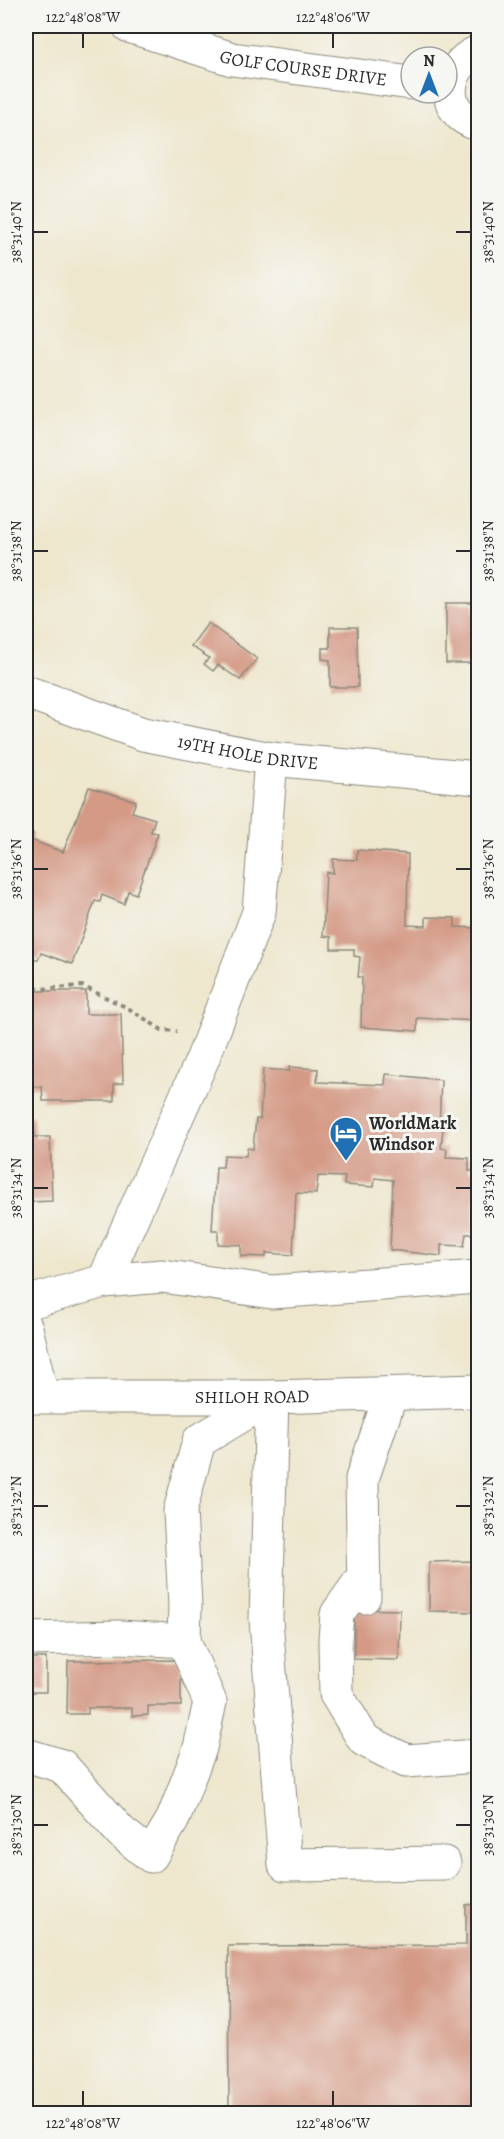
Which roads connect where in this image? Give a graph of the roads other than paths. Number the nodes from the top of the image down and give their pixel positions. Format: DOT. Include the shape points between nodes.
graph roads {
  1 [pos="129,26"];
  2 [pos="478,52"];
  3 [pos="459,64"];
  4 [pos="399,80"];
  5 [pos="455,105"];
  6 [pos="478,124"];
  7 [pos="26,692"];
  8 [pos="272,759"];
  9 [pos="478,778"];
  10 [pos="478,1277"];
  11 [pos="104,1281"];
  12 [pos="26,1303"];
  13 [pos="26,1328"];
  14 [pos="478,1391"];
  15 [pos="391,1394"];
  16 [pos="34,1396"];
  17 [pos="272,1397"];
  18 [pos="26,1639"];
  19 [pos="184,1641"];
  20 [pos="26,1755"];
  21 [pos="478,1756"];
  22 [pos="444,1863"];
  1 -- 4 [label="street, GOLF COURSE DRIVE" via="232,59"];
  2 -- 3 [label="street"];
  5 -- 6 [label="street" via="465,119"];
  7 -- 8 [label="street, 19TH HOLE DRIVE" via="143,734"];
  8 -- 9 [label="street, 19TH HOLE DRIVE"];
  8 -- 11 [label="street" via="259,912 212,1034"];
  10 -- 11 [label="street" via="272,1292 162,1276"];
  11 -- 12 [label="street"];
  13 -- 16 [label="street"];
  14 -- 15 [label="street, SHILOH ROAD"];
  15 -- 17 [label="street, SHILOH ROAD"];
  15 -- 21 [label="street" via="362,1479 364,1590 337,1614 336,1694 364,1740 406,1761"];
  16 -- 17 [label="street, SHILOH ROAD"];
  17 -- 19 [label="street" via="199,1441 180,1511"];
  17 -- 22 [label="street" via="266,1620 285,1865"];
  18 -- 19 [label="street" via="120,1637"];
  19 -- 20 [label="street" via="210,1702 200,1748 173,1819 151,1856 121,1832 62,1766"];
}
